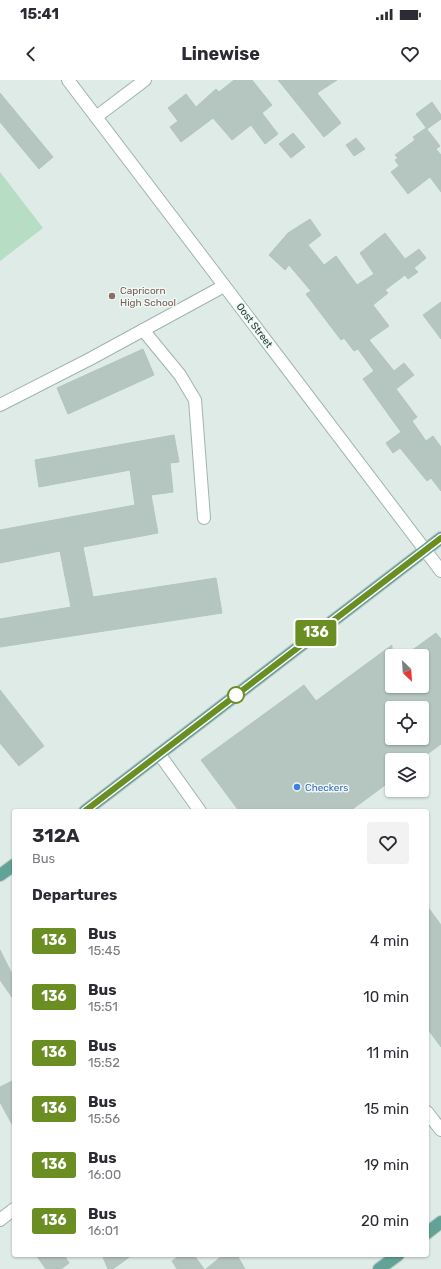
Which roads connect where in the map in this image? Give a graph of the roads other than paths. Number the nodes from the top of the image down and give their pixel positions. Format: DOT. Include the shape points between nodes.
graph roads {
  1 [pos="68,80"];
  2 [pos="145,80"];
  3 [pos="96,117"];
  4 [pos="224,286"];
  5 [pos="143,330"];
  6 [pos="0,405"];
  7 [pos="204,518"];
  8 [pos="441,538"];
  9 [pos="425,550"];
  10 [pos="441,571"];
  11 [pos="160,755"];
  12 [pos="88,809"];
  13 [pos="199,809"];
  14 [pos="12,866"];
  15 [pos="0,875"];
  16 [pos="429,1115"];
  17 [pos="441,1130"];
  18 [pos="12,1211"];
  19 [pos="0,1220"];
  20 [pos="441,1222"];
  21 [pos="429,1231"];
  22 [pos="395,1257"];
  23 [pos="379,1269"];
  1 -- 3 [label="street, Oost Street"];
  2 -- 3 [label="street"];
  3 -- 4 [label="street, Oost Street"];
  4 -- 5 [label="street"];
  4 -- 9 [label="street, Oost Street"];
  5 -- 6 [label="street"];
  5 -- 7 [label="street" via="180,375 195,400"];
  8 -- 9 [label="main road"];
  9 -- 10 [label="street, Oost Street"];
  9 -- 11 [label="main road"];
  11 -- 12 [label="main road"];
  11 -- 13 [label="street"];
  14 -- 15 [label="main road"];
  16 -- 17 [label="street"];
  18 -- 19 [label="street"];
  20 -- 21 [label="main road"];
  22 -- 23 [label="main road"];
}
